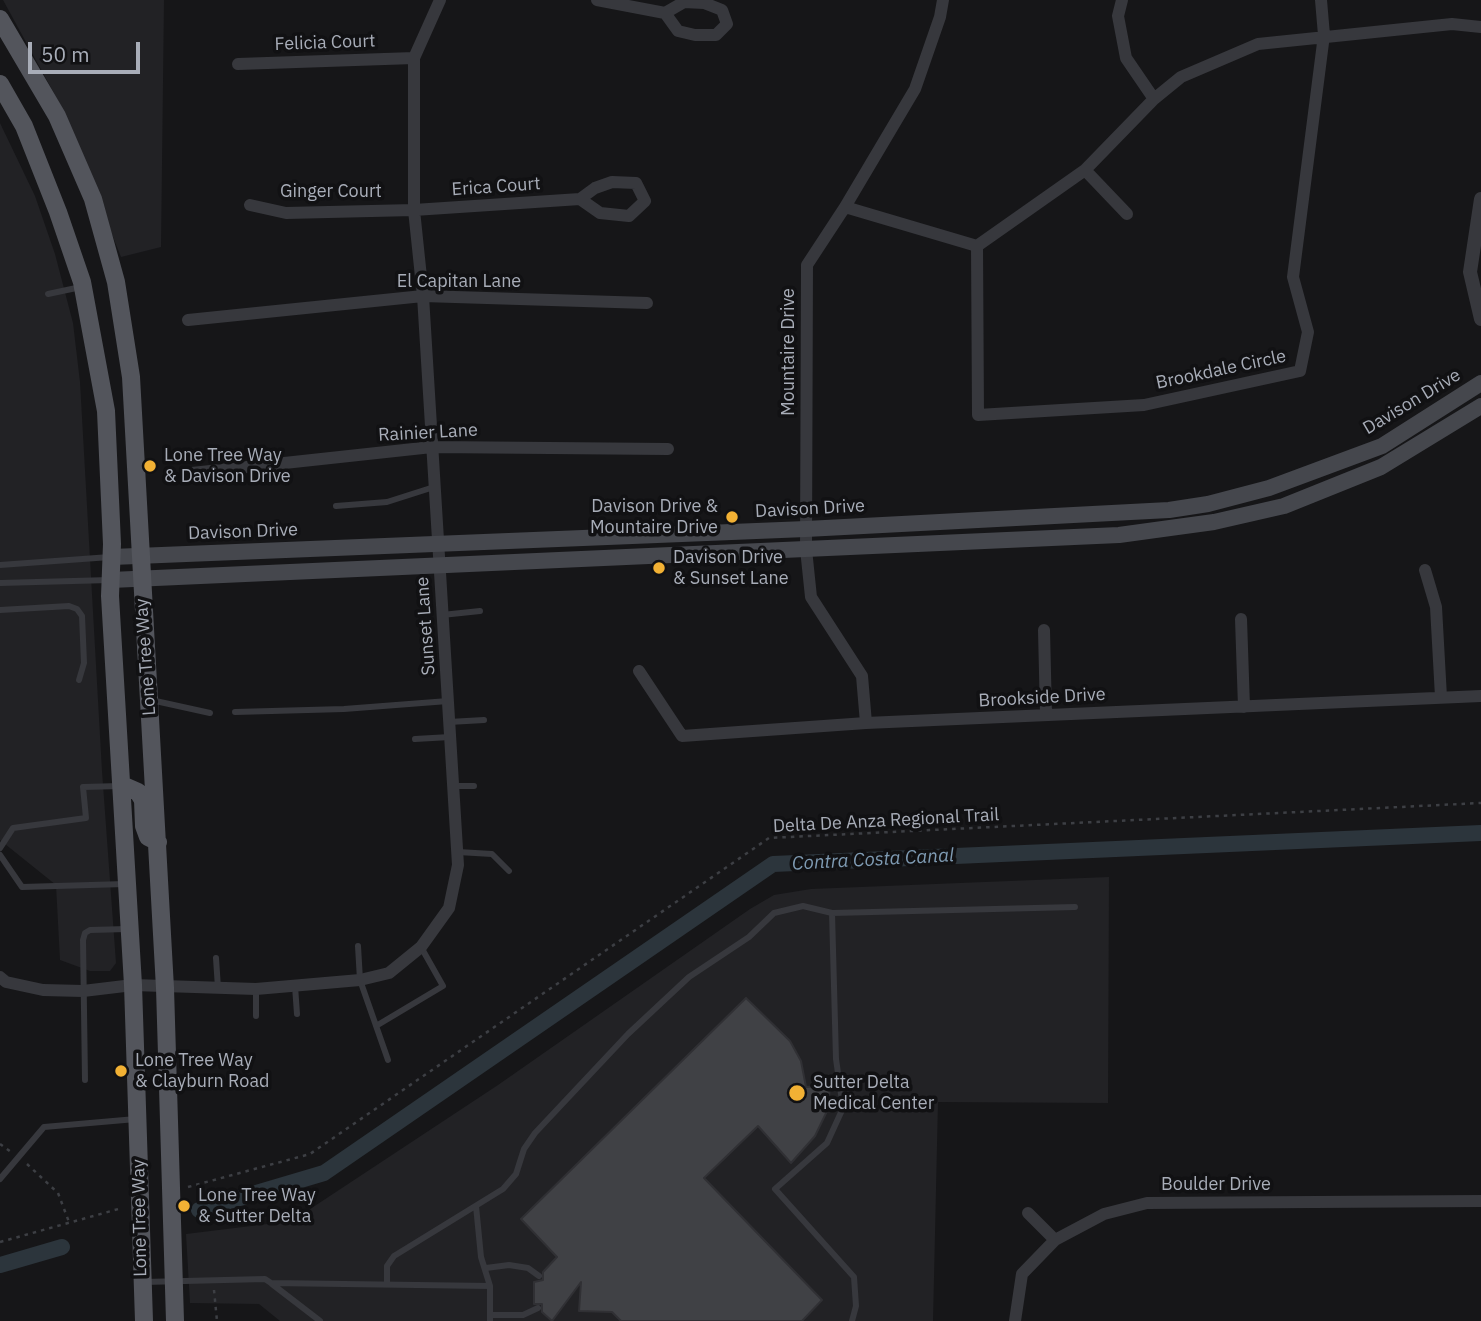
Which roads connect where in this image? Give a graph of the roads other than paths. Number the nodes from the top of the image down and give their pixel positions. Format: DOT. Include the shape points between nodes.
graph roads {
  1 [pos="440,0"];
  2 [pos="597,0"];
  3 [pos="943,0"];
  4 [pos="1122,0"];
  5 [pos="1321,0"];
  6 [pos="665,13"];
  7 [pos="0,19"];
  8 [pos="1481,27"];
  9 [pos="1324,35"];
  10 [pos="414,58"];
  11 [pos="237,64"];
  12 [pos="0,84"];
  13 [pos="1154,99"];
  14 [pos="1085,170"];
  15 [pos="580,199"];
  16 [pos="1481,203"];
  17 [pos="250,205"];
  18 [pos="845,206"];
  19 [pos="414,209"];
  20 [pos="1127,215"];
  21 [pos="977,246"];
  22 [pos="82,286"];
  23 [pos="48,294"];
  24 [pos="423,296"];
  25 [pos="647,303"];
  26 [pos="1481,319"];
  27 [pos="188,320"];
  28 [pos="1481,383"];
  29 [pos="1481,405"];
  30 [pos="432,447"];
  31 [pos="668,449"];
  32 [pos="192,472"];
  33 [pos="434,487"];
  34 [pos="336,506"];
  35 [pos="806,529"];
  36 [pos="438,544"];
  37 [pos="806,549"];
  38 [pos="140,556"];
  39 [pos="112,557"];
  40 [pos="0,565"];
  41 [pos="439,565"];
  42 [pos="1425,570"];
  43 [pos="141,579"];
  44 [pos="111,580"];
  45 [pos="0,583"];
  46 [pos="0,610"];
  47 [pos="480,611"];
  48 [pos="442,615"];
  49 [pos="1241,619"];
  50 [pos="1044,630"];
  51 [pos="639,671"];
  52 [pos="79,680"];
  53 [pos="1481,696"];
  54 [pos="1441,697"];
  55 [pos="148,699"];
  56 [pos="448,701"];
  57 [pos="1244,707"];
  58 [pos="235,712"];
  59 [pos="210,713"];
  60 [pos="1046,715"];
  61 [pos="484,720"];
  62 [pos="449,722"];
  63 [pos="866,723"];
  64 [pos="450,737"];
  65 [pos="415,739"];
  66 [pos="122,785"];
  67 [pos="453,786"];
  68 [pos="474,786"];
  69 [pos="158,842"];
  70 [pos="0,848"];
  71 [pos="458,852"];
  72 [pos="0,855"];
  73 [pos="509,871"];
  74 [pos="128,884"];
  75 [pos="1075,907"];
  76 [pos="832,913"];
  77 [pos="131,929"];
  78 [pos="358,946"];
  79 [pos="421,947"];
  80 [pos="216,958"];
  81 [pos="0,977"];
  82 [pos="360,980"];
  83 [pos="133,985"];
  84 [pos="295,986"];
  85 [pos="165,988"];
  86 [pos="218,988"];
  87 [pos="256,989"];
  88 [pos="83,991"];
  89 [pos="297,1014"];
  90 [pos="256,1016"];
  91 [pos="376,1026"];
  92 [pos="388,1060"];
  93 [pos="85,1080"];
  94 [pos="138,1119"];
  95 [pos="0,1180"];
  96 [pos="1481,1201"];
  97 [pos="476,1206"];
  98 [pos="1028,1213"];
  99 [pos="1055,1240"];
  100 [pos="486,1268"];
  101 [pos="539,1276"];
  102 [pos="174,1281"];
  103 [pos="142,1282"];
  104 [pos="271,1283"];
  105 [pos="387,1284"];
  106 [pos="490,1286"];
  107 [pos="538,1308"];
  108 [pos="490,1318"];
  109 [pos="144,1321"];
  110 [pos="175,1321"];
  111 [pos="320,1321"];
  112 [pos="852,1321"];
  113 [pos="1015,1321"];
  1 -- 10 [label="street, Sunset Lane"];
  2 -- 6 [label="street"];
  3 -- 18 [label="street, Mountaire Drive" via="915,89"];
  4 -- 13 [label="street" via="1118,16 1126,58"];
  5 -- 9 [label="street"];
  7 -- 38 [label="main road, Lone Tree Way" via="57,116 93,199 116,282 131,377"];
  8 -- 9 [label="street" via="1452,24"];
  9 -- 13 [label="street" via="1258,44 1181,77"];
  9 -- 21 [label="street, Brookdale Circle" via="1293,277 1308,332 1300,371 1144,405 978,415"];
  10 -- 11 [label="street, Felicia Court"];
  10 -- 19 [label="street, Sunset Lane"];
  12 -- 22 [label="main road, Lone Tree Way" via="24,126"];
  13 -- 14 [label="street"];
  14 -- 20 [label="street"];
  14 -- 21 [label="street"];
  15 -- 15 [label="street, Erica Court" via="600,213 629,216 645,201 636,183 612,182"];
  15 -- 19 [label="street, Erica Court"];
  16 -- 26 [label="street" via="1470,272"];
  17 -- 19 [label="street, Ginger Court" via="286,213"];
  18 -- 21 [label="street"];
  18 -- 35 [label="street, Mountaire Drive" via="807,265"];
  19 -- 24 [label="street, Sunset Lane"];
  22 -- 23 [label="lane"];
  22 -- 39 [label="main road, Lone Tree Way" via="106,411"];
  24 -- 25 [label="street, El Capitan Lane"];
  24 -- 27 [label="street, El Capitan Lane"];
  24 -- 30 [label="street, Sunset Lane"];
  28 -- 35 [label="main road, Davison Drive" via="1382,446 1269,488 1208,503 1156,511"];
  29 -- 37 [label="main road" via="1381,467 1284,506 1214,522 1119,535"];
  30 -- 31 [label="street, Rainier Lane"];
  30 -- 32 [label="street, Rainier Lane"];
  30 -- 33 [label="street, Sunset Lane"];
  33 -- 34 [label="lane" via="387,502"];
  33 -- 36 [label="street, Sunset Lane"];
  35 -- 36 [label="main road, Davison Drive"];
  35 -- 37 [label="street, Mountaire Drive"];
  36 -- 38 [label="main road, Davison Drive"];
  36 -- 41 [label="street, Sunset Lane"];
  37 -- 41 [label="main road"];
  37 -- 63 [label="street, Mountaire Drive" via="811,597 862,676"];
  38 -- 39 [label="main road, Davison Drive"];
  38 -- 43 [label="main road, Lone Tree Way"];
  39 -- 40 [label="lane"];
  39 -- 44 [label="main road, Lone Tree Way"];
  41 -- 43 [label="main road"];
  41 -- 48 [label="street, Sunset Lane"];
  42 -- 54 [label="street" via="1436,607"];
  43 -- 44 [label="main road"];
  43 -- 55 [label="main road, Lone Tree Way"];
  44 -- 45 [label="lane"];
  44 -- 66 [label="main road, Lone Tree Way"];
  46 -- 52 [label="lane" via="77,609 82,616 84,663"];
  47 -- 48 [label="lane"];
  48 -- 56 [label="street, Sunset Lane"];
  49 -- 57 [label="street"];
  50 -- 60 [label="street"];
  51 -- 63 [label="street, Brookside Drive" via="682,736"];
  53 -- 54 [label="street, Brookside Drive"];
  54 -- 57 [label="street, Brookside Drive"];
  55 -- 59 [label="lane"];
  55 -- 69 [label="main road, Lone Tree Way"];
  56 -- 58 [label="lane"];
  56 -- 62 [label="street, Sunset Lane"];
  57 -- 60 [label="street, Brookside Drive"];
  60 -- 63 [label="street, Brookside Drive"];
  61 -- 62 [label="lane"];
  62 -- 64 [label="street, Sunset Lane"];
  64 -- 65 [label="lane"];
  64 -- 67 [label="street, Sunset Lane"];
  66 -- 69 [label="main road" via="138,792 148,837"];
  66 -- 70 [label="lane" via="83,787 86,818 13,828"];
  66 -- 74 [label="main road, Lone Tree Way"];
  67 -- 68 [label="lane"];
  67 -- 71 [label="street, Sunset Lane"];
  69 -- 85 [label="main road, Lone Tree Way"];
  71 -- 73 [label="lane" via="492,854"];
  71 -- 79 [label="street, Sunset Lane" via="449,908"];
  72 -- 74 [label="lane" via="22,887"];
  74 -- 77 [label="main road, Lone Tree Way"];
  75 -- 76 [label="lane"];
  76 -- 97 [label="lane" via="803,906 774,913 749,937 689,977 535,1133 516,1174 503,1189"];
  76 -- 112 [label="lane" via="836,1059 843,1108 827,1143 775,1189 853,1277 856,1306"];
  77 -- 83 [label="main road, Lone Tree Way"];
  77 -- 88 [label="lane" via="85,933"];
  78 -- 82 [label="lane"];
  79 -- 82 [label="street, Sunset Lane" via="388,973"];
  79 -- 91 [label="lane" via="443,986"];
  80 -- 86 [label="lane"];
  81 -- 88 [label="street, Sunset Lane" via="43,990"];
  82 -- 84 [label="street, Sunset Lane"];
  82 -- 91 [label="lane"];
  83 -- 85 [label="street, Sunset Lane"];
  83 -- 88 [label="street, Sunset Lane"];
  83 -- 94 [label="main road, Lone Tree Way"];
  84 -- 87 [label="street, Sunset Lane"];
  84 -- 89 [label="lane"];
  85 -- 86 [label="street, Sunset Lane"];
  85 -- 102 [label="main road, Lone Tree Way"];
  86 -- 87 [label="street, Sunset Lane"];
  87 -- 90 [label="lane"];
  88 -- 93 [label="lane"];
  91 -- 92 [label="lane"];
  94 -- 95 [label="lane" via="44,1127"];
  94 -- 103 [label="main road, Lone Tree Way"];
  96 -- 99 [label="street, Boulder Drive" via="1147,1203 1104,1214"];
  97 -- 100 [label="lane"];
  97 -- 105 [label="lane" via="394,1256 387,1266"];
  98 -- 99 [label="street"];
  99 -- 113 [label="street, Boulder Drive" via="1022,1274"];
  100 -- 101 [label="lane" via="509,1265"];
  100 -- 106 [label="lane"];
  102 -- 103 [label="lane"];
  102 -- 104 [label="lane" via="265,1279"];
  102 -- 110 [label="main road, Lone Tree Way"];
  103 -- 109 [label="main road, Lone Tree Way"];
  104 -- 105 [label="lane"];
  104 -- 111 [label="lane"];
  105 -- 106 [label="lane"];
  106 -- 108 [label="lane"];
  107 -- 108 [label="lane" via="523,1315"];
}
